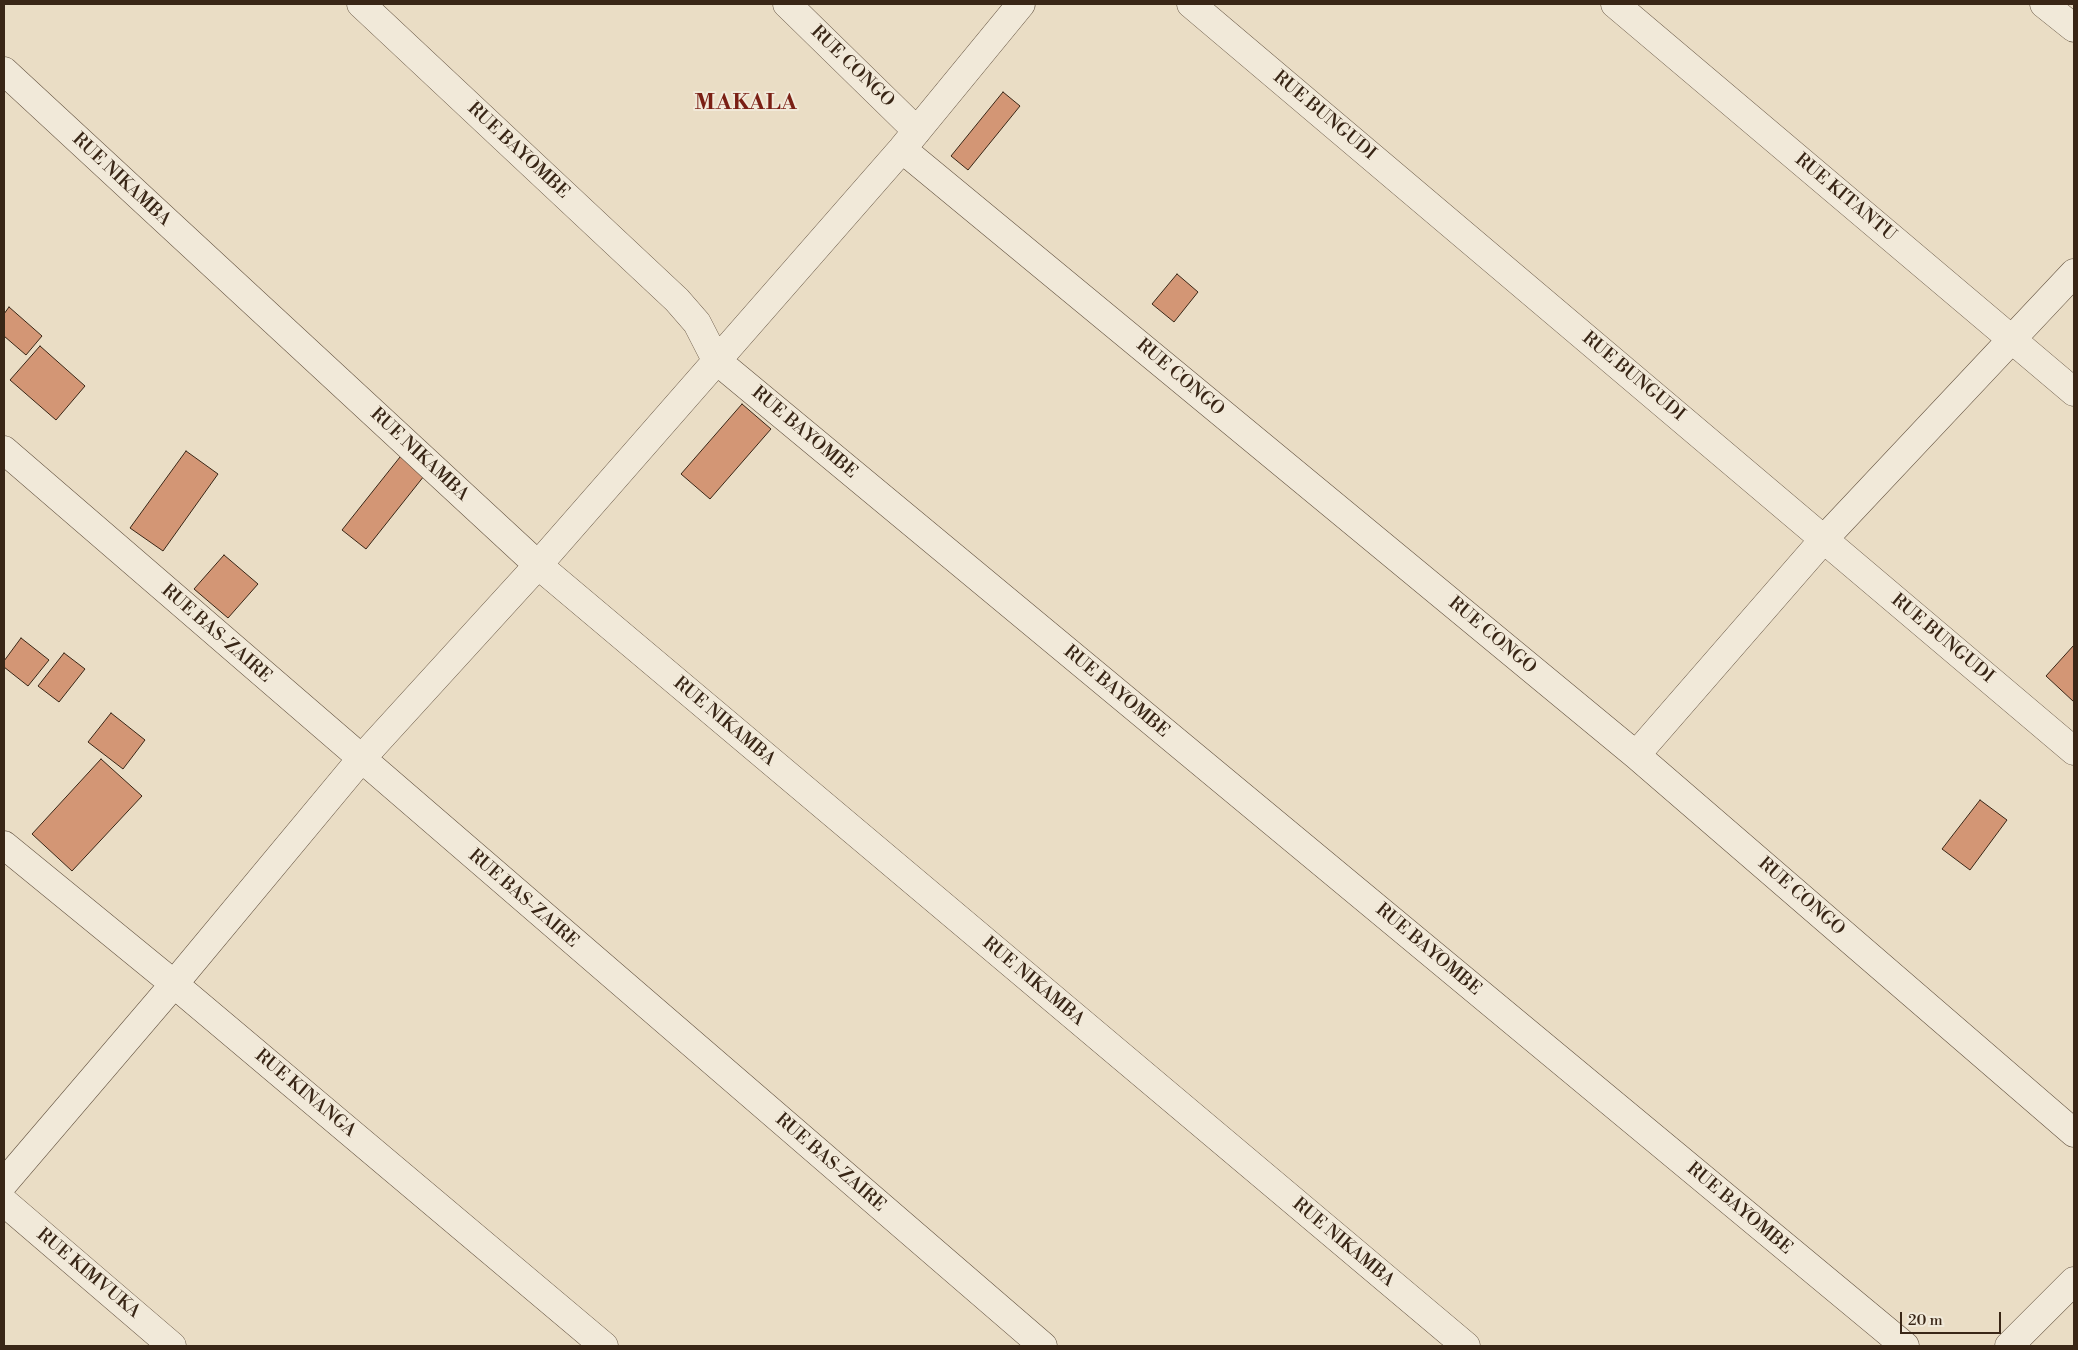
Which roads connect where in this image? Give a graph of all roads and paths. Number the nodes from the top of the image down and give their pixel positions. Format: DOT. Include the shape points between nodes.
graph roads {
  1 [pos="361,4"];
  2 [pos="787,4"];
  3 [pos="1021,4"];
  4 [pos="1191,4"];
  5 [pos="1615,4"];
  6 [pos="2044,4"];
  7 [pos="2074,28"];
  8 [pos="4,71"];
  9 [pos="909,140"];
  10 [pos="2074,273"];
  11 [pos="2012,340"];
  12 [pos="716,360"];
  13 [pos="2074,392"];
  14 [pos="4,450"];
  15 [pos="1824,539"];
  16 [pos="538,565"];
  17 [pos="2074,751"];
  18 [pos="1636,755"];
  19 [pos="362,759"];
  20 [pos="4,845"];
  21 [pos="174,984"];
  22 [pos="2074,1133"];
  23 [pos="4,1183"];
  24 [pos="4,1202"];
  25 [pos="2074,1280"];
  26 [pos="172,1346"];
  27 [pos="604,1346"];
  28 [pos="1043,1346"];
  29 [pos="1466,1346"];
  30 [pos="1905,1346"];
  31 [pos="2009,1346"];
  1 -- 12 [label="street, RUE BAYOMBE" via="677,300 698,323"];
  2 -- 9 [label="street, RUE CONGO"];
  3 -- 9 [label="street"];
  4 -- 15 [label="street, RUE BUNGUDI"];
  5 -- 11 [label="street, RUE KITANTU"];
  6 -- 7 [label="street"];
  8 -- 16 [label="street, RUE NIKAMBA"];
  9 -- 12 [label="street"];
  9 -- 18 [label="street, RUE CONGO"];
  10 -- 11 [label="street"];
  11 -- 13 [label="street, RUE KITANTU"];
  11 -- 15 [label="street"];
  12 -- 16 [label="street"];
  12 -- 30 [label="street, RUE BAYOMBE"];
  14 -- 19 [label="street, RUE BAS-ZAIRE"];
  15 -- 17 [label="street, RUE BUNGUDI"];
  15 -- 18 [label="street"];
  16 -- 19 [label="street"];
  16 -- 29 [label="street, RUE NIKAMBA"];
  18 -- 22 [label="street, RUE CONGO"];
  19 -- 21 [label="street"];
  19 -- 28 [label="street, RUE BAS-ZAIRE"];
  20 -- 21 [label="street, RUE KINANGA"];
  21 -- 23 [label="street"];
  21 -- 27 [label="street, RUE KINANGA"];
  24 -- 26 [label="street, RUE KIMVUKA"];
  25 -- 31 [label="street"];
}
